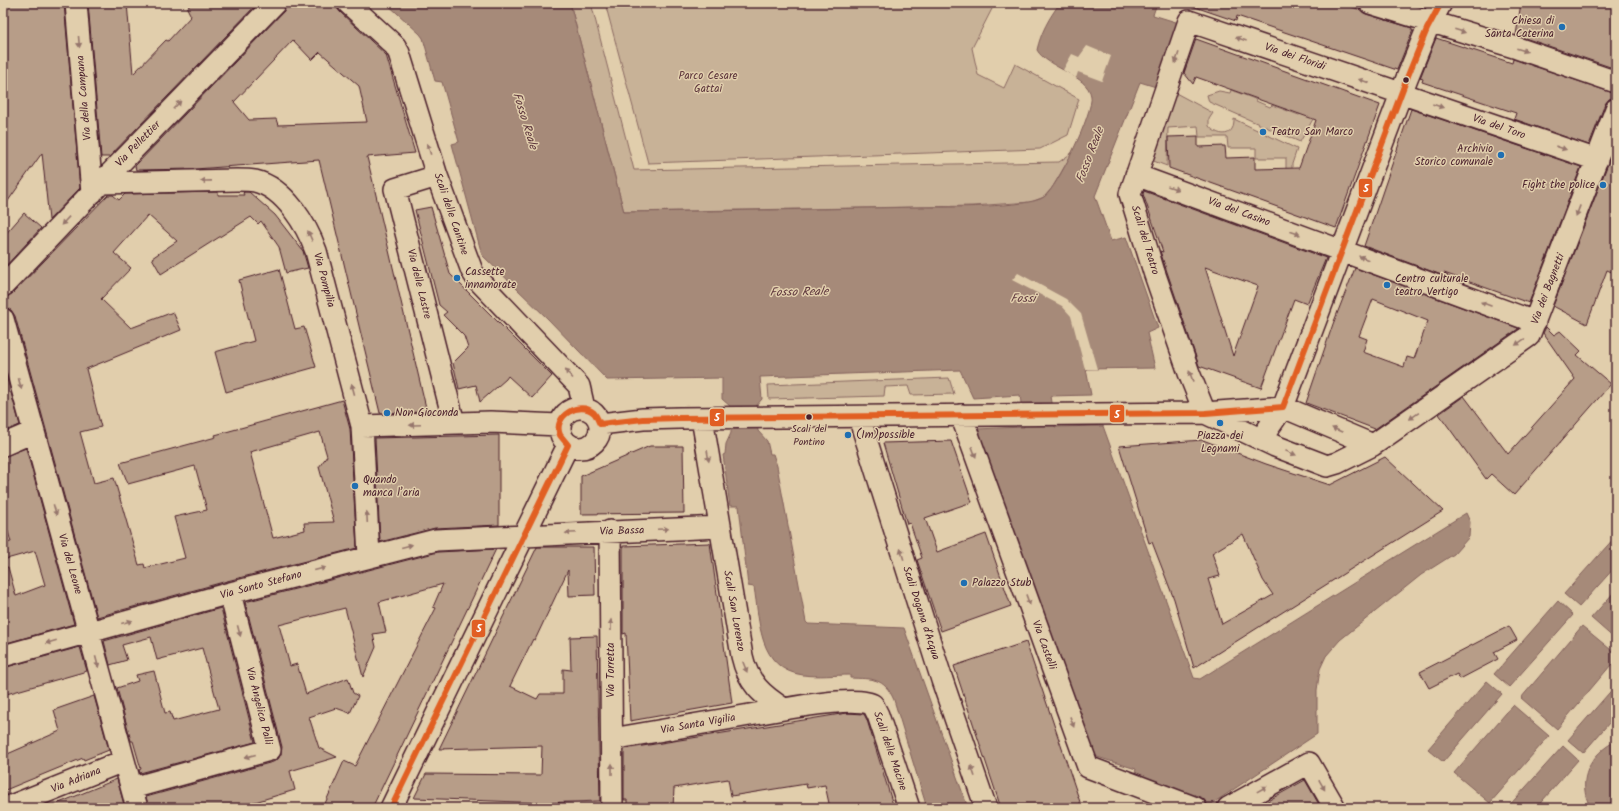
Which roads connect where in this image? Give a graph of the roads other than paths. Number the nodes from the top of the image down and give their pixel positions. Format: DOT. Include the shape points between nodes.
graph roads {
  1 [pos="76,3"];
  2 [pos="275,3"];
  3 [pos="348,3"];
  4 [pos="1370,3"];
  5 [pos="1441,3"];
  6 [pos="1190,21"];
  7 [pos="1431,22"];
  8 [pos="1616,82"];
  9 [pos="1401,94"];
  10 [pos="1616,109"];
  11 [pos="1597,160"];
  12 [pos="1136,175"];
  13 [pos="438,176"];
  14 [pos="96,188"];
  15 [pos="1342,250"];
  16 [pos="3,286"];
  17 [pos="3,320"];
  18 [pos="1535,322"];
  19 [pos="1283,407"];
  20 [pos="584,408"];
  21 [pos="1205,412"];
  22 [pos="965,415"];
  23 [pos="859,417"];
  24 [pos="702,418"];
  25 [pos="454,423"];
  26 [pos="600,424"];
  27 [pos="559,425"];
  28 [pos="362,426"];
  29 [pos="33,432"];
  30 [pos="1261,439"];
  31 [pos="3,445"];
  32 [pos="568,445"];
  33 [pos="1373,445"];
  34 [pos="720,527"];
  35 [pos="610,531"];
  36 [pos="523,535"];
  37 [pos="369,556"];
  38 [pos="230,594"];
  39 [pos="89,632"];
  40 [pos="3,656"];
  41 [pos="784,709"];
  42 [pos="612,739"];
  43 [pos="123,761"];
  44 [pos="132,788"];
  45 [pos="6,808"];
  46 [pos="137,808"];
  47 [pos="391,808"];
  48 [pos="612,808"];
  49 [pos="909,808"];
  50 [pos="986,808"];
  51 [pos="1196,808"];
  52 [pos="1228,808"];
  53 [pos="1335,808"];
  1 -- 14 [label="street, Via della Campana, one-way"];
  14 -- 2 [label="street, Via Pellettier, one-way"];
  13 -- 3 [label="street, Scali delle Cantine, one-way" via="399,53 395,46"];
  4 -- 7 [label="street"];
  5 -- 7 [label="street"];
  9 -- 6 [label="street, Via dei Floridi, one-way"];
  6 -- 12 [label="street, Scali del Teatro, one-way"];
  7 -- 8 [label="street, one-way"];
  7 -- 9 [label="street"];
  9 -- 11 [label="street, Via del Toro, one-way"];
  9 -- 15 [label="street"];
  10 -- 11 [label="street, Via dei Bagnetti"];
  11 -- 18 [label="street, Via dei Bagnetti, one-way"];
  12 -- 15 [label="street, Via del Casino, one-way"];
  21 -- 12 [label="street, Scali del Teatro, one-way" via="1154,272 1130,194"];
  20 -- 13 [label="street, Scali delle Cantine, one-way" via="579,386 477,279"];
  13 -- 25 [label="street, Via delle Lastre" via="395,189"];
  14 -- 16 [label="street, Via Pellettier, one-way"];
  28 -- 14 [label="street, Via Pompilia, one-way" via="310,233 282,197 264,184 248,180"];
  18 -- 15 [label="street, Via del Casino, one-way"];
  15 -- 19 [label="street"];
  17 -- 29 [label="street, Via del Leone, one-way"];
  18 -- 33 [label="street, Via dei Bagnetti, one-way" via="1529,336"];
  19 -- 21 [label="street"];
  19 -- 30 [label="street"];
  33 -- 19 [label="street, one-way"];
  20 -- 26 [label="street" via="594,413"];
  20 -- 27 [label="street" via="568,411 561,418"];
  21 -- 22 [label="street"];
  21 -- 30 [label="street"];
  22 -- 23 [label="street"];
  22 -- 51 [label="street, Via Castelli, one-way" via="1088,766"];
  23 -- 24 [label="street"];
  50 -- 23 [label="street, Scali Dogana d'Acqua, one-way" via="935,658"];
  24 -- 26 [label="street" via="643,419"];
  24 -- 34 [label="street, Scali San Lorenzo, one-way"];
  25 -- 27 [label="street"];
  25 -- 28 [label="street, one-way"];
  26 -- 32 [label="street" via="598,438 591,445 581,448"];
  27 -- 32 [label="street" via="559,431"];
  37 -- 28 [label="street, Via Pompilia, one-way"];
  29 -- 31 [label="street"];
  29 -- 39 [label="street, Via del Leone, one-way"];
  30 -- 33 [label="street, one-way" via="1327,466"];
  32 -- 36 [label="street"];
  35 -- 34 [label="street, Via Bassa, one-way"];
  34 -- 41 [label="street, Scali San Lorenzo, one-way" via="743,663 760,692"];
  35 -- 36 [label="street, Via Bassa, one-way"];
  42 -- 35 [label="street, Via Torretta, one-way"];
  37 -- 36 [label="street, Via Santo Stefano, one-way" via="436,540"];
  36 -- 47 [label="street"];
  38 -- 37 [label="street, Via Santo Stefano, one-way"];
  39 -- 38 [label="street, Via Santo Stefano, one-way"];
  38 -- 44 [label="street, Via Angelica Palli, one-way" via="270,750"];
  39 -- 40 [label="street, Via Santo Stefano, one-way"];
  39 -- 43 [label="street, Via del Leone, one-way"];
  41 -- 42 [label="street, Via Santa Vigilia"];
  41 -- 49 [label="street, Scali delle Macine" via="834,703 871,703 876,708"];
  48 -- 42 [label="street, Via Torretta, one-way"];
  43 -- 44 [label="street, Via del Leone"];
  43 -- 45 [label="street, Via Adriana"];
  44 -- 46 [label="street, Via del Leone"];
  52 -- 53 [label="street, one-way" via="1309,763"];
}
